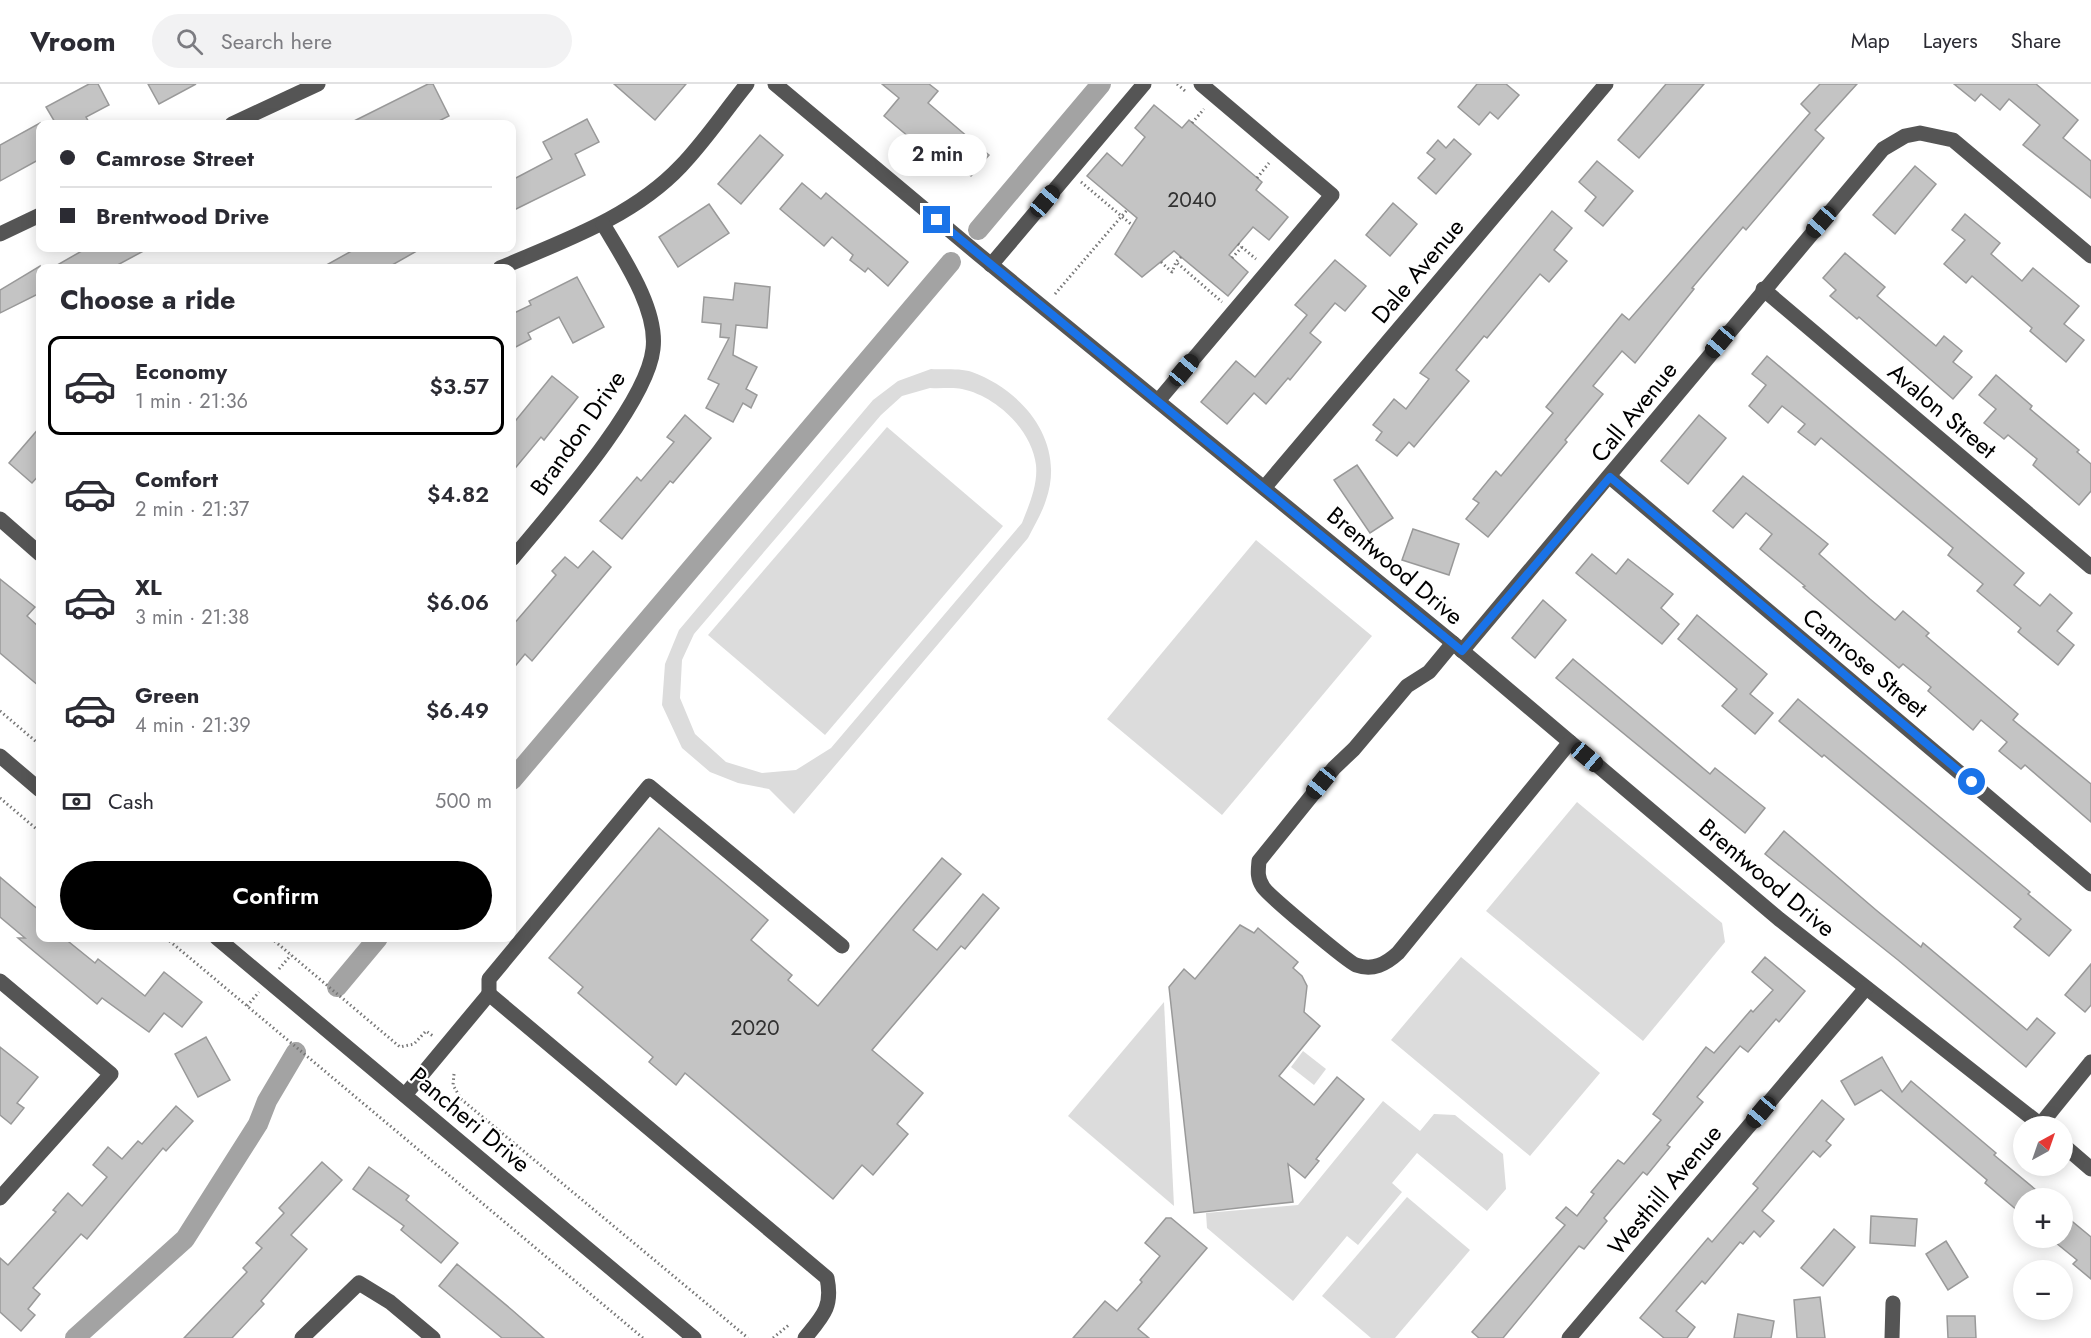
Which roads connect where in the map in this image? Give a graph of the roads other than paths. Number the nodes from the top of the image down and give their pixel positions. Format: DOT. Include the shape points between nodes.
graph roads {
  1 [pos="318,84"];
  2 [pos="747,84"];
  3 [pos="775,84"];
  4 [pos="1144,84"];
  5 [pos="1201,84"];
  6 [pos="1606,84"];
  7 [pos="241,120"];
  8 [pos="36,217"];
  9 [pos="603,224"];
  10 [pos="0,234"];
  11 [pos="2091,255"];
  12 [pos="509,264"];
  13 [pos="991,265"];
  14 [pos="1763,289"];
  15 [pos="1158,401"];
  16 [pos="1610,477"];
  17 [pos="1264,488"];
  18 [pos="0,519"];
  19 [pos="36,550"];
  20 [pos="516,554"];
  21 [pos="2091,567"];
  22 [pos="1457,647"];
  23 [pos="1570,742"];
  24 [pos="0,756"];
  25 [pos="36,787"];
  26 [pos="2091,884"];
  27 [pos="222,942"];
  28 [pos="842,946"];
  29 [pos="0,981"];
  30 [pos="1866,988"];
  31 [pos="489,994"];
  32 [pos="2091,1062"];
  33 [pos="405,1095"];
  34 [pos="2028,1116"];
  35 [pos="2049,1116"];
  36 [pos="2073,1153"];
  37 [pos="2091,1169"];
  38 [pos="0,1198"];
  39 [pos="1893,1303"];
  40 [pos="1577,1335"];
  41 [pos="302,1338"];
  42 [pos="433,1338"];
  43 [pos="694,1338"];
  44 [pos="805,1338"];
  45 [pos="1892,1338"];
  1 -- 7 [label="street"];
  2 -- 9 [label="street" via="682,165"];
  3 -- 13 [label="street, Brentwood Drive"];
  4 -- 13 [label="street"];
  5 -- 15 [label="street" via="1332,195"];
  6 -- 17 [label="street, Dale Avenue"];
  8 -- 10 [label="street"];
  9 -- 12 [label="street"];
  9 -- 20 [label="street, Brandon Drive" via="646,300 653,348 640,390 613,431"];
  11 -- 14 [label="street, Call Avenue" via="1953,140 1920,133 1905,136 1883,150"];
  13 -- 15 [label="street, Brentwood Drive"];
  14 -- 16 [label="street, Call Avenue"];
  14 -- 21 [label="street, Avalon Street"];
  15 -- 17 [label="street, Brentwood Drive"];
  16 -- 22 [label="street, Call Avenue"];
  16 -- 26 [label="street, Camrose Street"];
  17 -- 22 [label="street, Brentwood Drive"];
  18 -- 19 [label="street"];
  22 -- 23 [label="street, Brentwood Drive"];
  22 -- 23 [label="street, Call Avenue" via="1407,686 1259,861 1257,875 1264,889 1277,900 1355,964 1372,968 1386,964"];
  23 -- 30 [label="street, Brentwood Drive"];
  24 -- 25 [label="street"];
  27 -- 33 [label="street, Pancheri Drive"];
  28 -- 31 [label="street" via="649,786 489,979"];
  29 -- 38 [label="street" via="111,1074"];
  30 -- 34 [label="street, Brentwood Drive"];
  30 -- 40 [label="street, Westhill Avenue"];
  31 -- 33 [label="street"];
  31 -- 44 [label="street" via="827,1278 831,1296 825,1313"];
  32 -- 35 [label="street"];
  33 -- 43 [label="street, Pancheri Drive"];
  36 -- 37 [label="street"];
  39 -- 45 [label="street"];
  41 -- 42 [label="street" via="358,1283 390,1302"];
}
